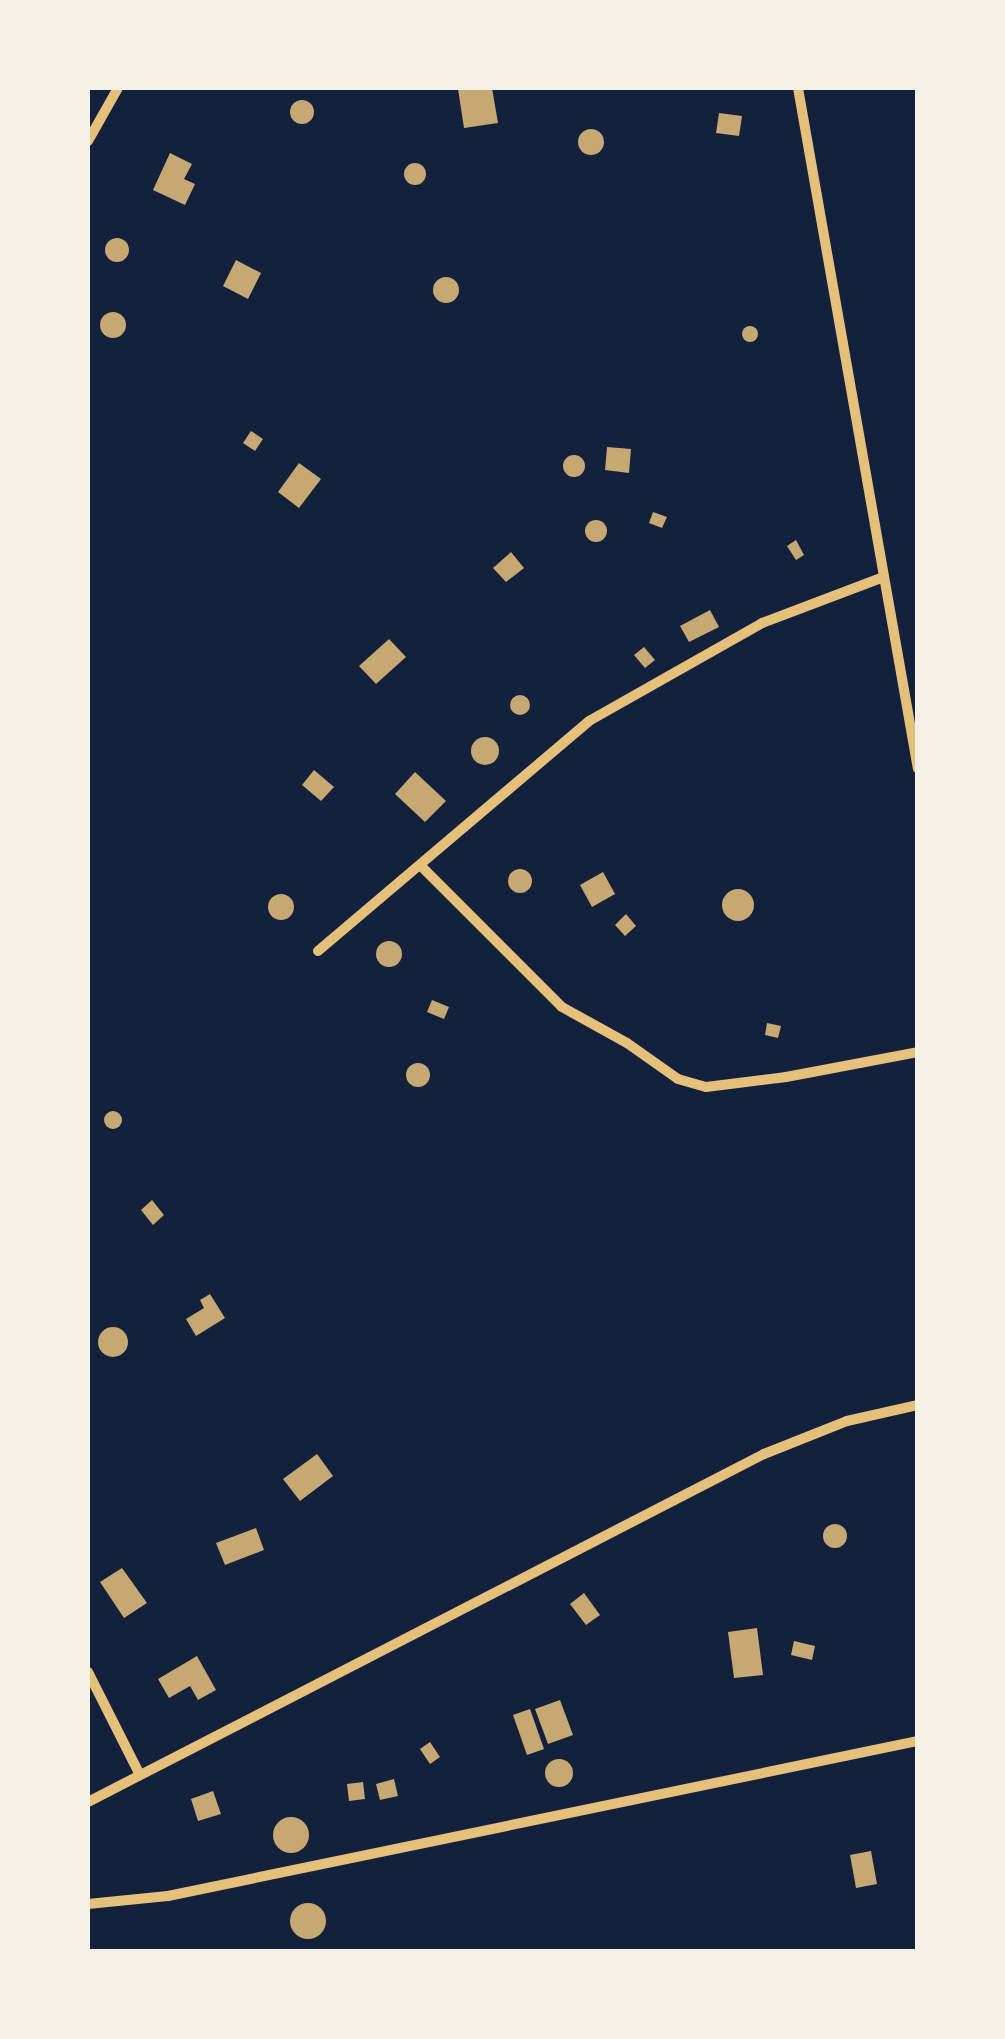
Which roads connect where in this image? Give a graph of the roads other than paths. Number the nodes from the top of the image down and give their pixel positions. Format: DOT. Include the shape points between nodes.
graph roads {
  1 [pos="118,88"];
  2 [pos="798,88"];
  3 [pos="88,142"];
  4 [pos="884,577"];
  5 [pos="918,769"];
  6 [pos="421,866"];
  7 [pos="318,951"];
  8 [pos="918,1052"];
  9 [pos="918,1405"];
  10 [pos="88,1672"];
  11 [pos="918,1741"];
  12 [pos="140,1775"];
  13 [pos="88,1802"];
  14 [pos="88,1904"];
  1 -- 3 [label="street"];
  2 -- 4 [label="street"];
  4 -- 5 [label="street"];
  4 -- 6 [label="street" via="762,624 638,690 589,721"];
  6 -- 7 [label="street"];
  6 -- 8 [label="street" via="562,1007 678,1079 706,1087"];
  9 -- 12 [label="street" via="847,1422 764,1454"];
  10 -- 12 [label="street"];
  11 -- 14 [label="street" via="187,1892"];
  12 -- 13 [label="street"];
}
